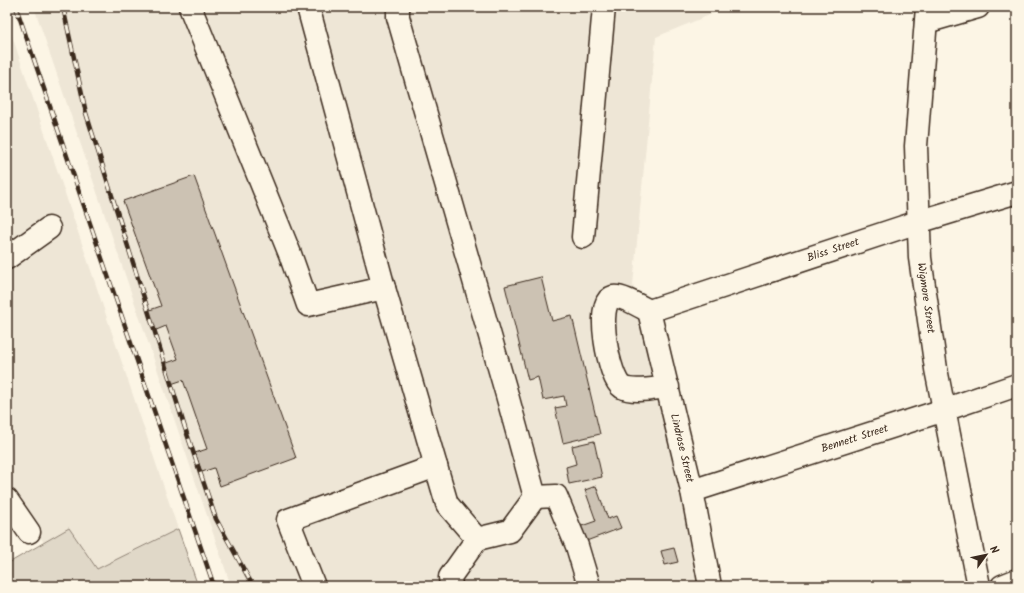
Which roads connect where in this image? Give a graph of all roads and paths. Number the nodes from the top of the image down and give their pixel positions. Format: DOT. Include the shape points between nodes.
graph roads {
  1 [pos="190,7"];
  2 [pos="308,7"];
  3 [pos="398,7"];
  4 [pos="604,7"];
  5 [pos="978,7"];
  6 [pos="926,15"];
  7 [pos="1017,192"];
  8 [pos="918,222"];
  9 [pos="49,228"];
  10 [pos="583,237"];
  11 [pos="7,258"];
  12 [pos="384,288"];
  13 [pos="650,311"];
  14 [pos="1017,385"];
  15 [pos="668,387"];
  16 [pos="944,410"];
  17 [pos="436,466"];
  18 [pos="692,491"];
  19 [pos="535,497"];
  20 [pos="7,500"];
  21 [pos="29,532"];
  22 [pos="477,539"];
  23 [pos="1017,580"];
  24 [pos="314,586"];
  25 [pos="451,586"];
  26 [pos="589,586"];
  27 [pos="710,586"];
  28 [pos="979,586"];
  29 [pos="1002,586"];
  1 -- 12 [label="street" via="290,254 308,305"];
  2 -- 12 [label="street"];
  3 -- 19 [label="street" via="398,17"];
  4 -- 10 [label="street"];
  5 -- 6 [label="street"];
  6 -- 8 [label="street, Wigmore Street" via="916,146"];
  7 -- 8 [label="street, Bliss Street"];
  8 -- 13 [label="street, Bliss Street"];
  8 -- 16 [label="street, Wigmore Street" via="920,258"];
  9 -- 11 [label="street"];
  12 -- 17 [label="street"];
  13 -- 15 [label="street, Lindrose Street"];
  13 -- 15 [label="street" via="617,296 611,297 606,302 603,324 606,341 615,378 624,388"];
  14 -- 16 [label="street, Bennett Street"];
  15 -- 18 [label="street, Lindrose Street"];
  16 -- 18 [label="street, Bennett Street"];
  16 -- 28 [label="street, Wigmore Street"];
  17 -- 22 [label="street" via="447,504"];
  17 -- 24 [label="street" via="288,520"];
  18 -- 27 [label="street, Lindrose Street"];
  19 -- 22 [label="street" via="510,531"];
  19 -- 26 [label="street" via="556,496 577,546"];
  20 -- 21 [label="street"];
  22 -- 25 [label="street" via="450,577"];
  23 -- 29 [label="street"];
}
